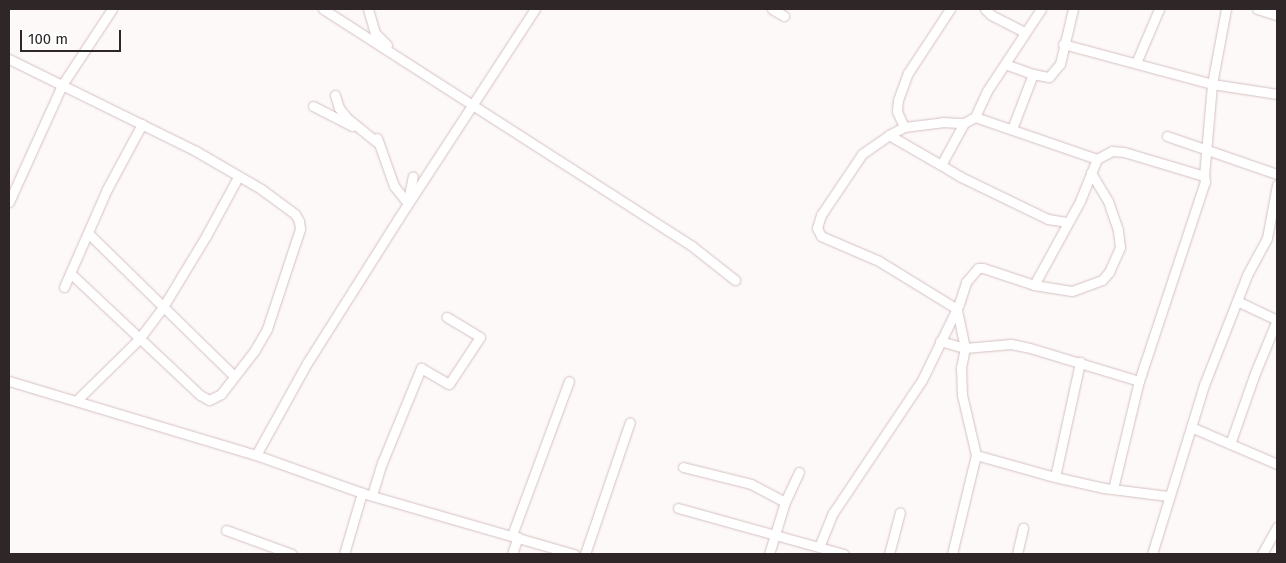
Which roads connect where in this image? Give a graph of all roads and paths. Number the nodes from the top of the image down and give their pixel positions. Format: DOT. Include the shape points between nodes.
graph roads {
  1 [pos="112,9"];
  2 [pos="324,9"];
  3 [pos="368,9"];
  4 [pos="535,9"];
  5 [pos="772,9"];
  6 [pos="950,9"];
  7 [pos="985,9"];
  8 [pos="1041,9"];
  9 [pos="1073,9"];
  10 [pos="1159,9"];
  11 [pos="1226,9"];
  12 [pos="1258,9"];
  13 [pos="1277,15"];
  14 [pos="784,16"];
  15 [pos="1025,32"];
  16 [pos="1063,44"];
  17 [pos="399,58"];
  18 [pos="9,59"];
  19 [pos="1136,63"];
  20 [pos="1005,64"];
  21 [pos="1034,74"];
  22 [pos="1212,84"];
  23 [pos="62,85"];
  24 [pos="1277,91"];
  25 [pos="334,95"];
  26 [pos="474,104"];
  27 [pos="313,106"];
  28 [pos="975,117"];
  29 [pos="142,124"];
  30 [pos="964,124"];
  31 [pos="904,127"];
  32 [pos="1012,129"];
  33 [pos="361,131"];
  34 [pos="889,135"];
  35 [pos="1167,136"];
  36 [pos="1207,151"];
  37 [pos="1097,159"];
  38 [pos="941,165"];
  39 [pos="1091,174"];
  40 [pos="1277,174"];
  41 [pos="413,176"];
  42 [pos="1204,176"];
  43 [pos="238,177"];
  44 [pos="1277,185"];
  45 [pos="9,202"];
  46 [pos="408,203"];
  47 [pos="1068,222"];
  48 [pos="88,233"];
  49 [pos="71,274"];
  50 [pos="735,280"];
  51 [pos="1034,285"];
  52 [pos="64,287"];
  53 [pos="1237,301"];
  54 [pos="163,307"];
  55 [pos="957,309"];
  56 [pos="447,317"];
  57 [pos="1277,320"];
  58 [pos="139,339"];
  59 [pos="940,341"];
  60 [pos="966,348"];
  61 [pos="1080,362"];
  62 [pos="234,376"];
  63 [pos="9,381"];
  64 [pos="569,381"];
  65 [pos="1139,381"];
  66 [pos="76,400"];
  67 [pos="630,422"];
  68 [pos="1191,427"];
  69 [pos="1230,444"];
  70 [pos="976,455"];
  71 [pos="256,456"];
  72 [pos="1277,464"];
  73 [pos="683,467"];
  74 [pos="799,472"];
  75 [pos="1055,477"];
  76 [pos="1113,489"];
  77 [pos="362,493"];
  78 [pos="372,495"];
  79 [pos="1168,496"];
  80 [pos="786,502"];
  81 [pos="678,508"];
  82 [pos="900,512"];
  83 [pos="1277,527"];
  84 [pos="1023,528"];
  85 [pos="226,530"];
  86 [pos="776,535"];
  87 [pos="515,536"];
  88 [pos="819,547"];
  89 [pos="292,554"];
  90 [pos="344,554"];
  91 [pos="512,554"];
  92 [pos="574,554"];
  93 [pos="584,554"];
  94 [pos="769,554"];
  95 [pos="844,554"];
  96 [pos="888,554"];
  97 [pos="952,554"];
  98 [pos="1018,554"];
  99 [pos="1152,554"];
  100 [pos="1262,554"];
  1 -- 23 [label="street"];
  2 -- 17 [label="street"];
  3 -- 17 [label="street" via="374,33"];
  4 -- 26 [label="street"];
  5 -- 14 [label="street"];
  6 -- 31 [label="street" via="908,73 897,111"];
  7 -- 15 [label="street"];
  8 -- 15 [label="street"];
  9 -- 16 [label="street"];
  10 -- 19 [label="street"];
  11 -- 22 [label="street"];
  12 -- 13 [label="street"];
  15 -- 20 [label="street"];
  16 -- 19 [label="street"];
  16 -- 21 [label="street" via="1060,64 1049,76"];
  17 -- 26 [label="street"];
  18 -- 23 [label="street"];
  19 -- 22 [label="street"];
  20 -- 21 [label="street"];
  20 -- 28 [label="street"];
  21 -- 32 [label="street"];
  22 -- 24 [label="street"];
  22 -- 36 [label="street"];
  23 -- 29 [label="street"];
  23 -- 45 [label="street"];
  25 -- 33 [label="street" via="339,108"];
  26 -- 46 [label="street"];
  26 -- 50 [label="street" via="692,246"];
  27 -- 33 [label="street"];
  28 -- 30 [label="street"];
  28 -- 32 [label="street"];
  29 -- 43 [label="street"];
  29 -- 48 [label="street" via="107,189"];
  30 -- 31 [label="street" via="942,122"];
  30 -- 38 [label="street"];
  31 -- 34 [label="street"];
  32 -- 37 [label="street"];
  33 -- 46 [label="street" via="378,141 394,186"];
  34 -- 38 [label="street"];
  34 -- 55 [label="street" via="862,154 821,215 818,232 879,262"];
  35 -- 36 [label="street"];
  36 -- 40 [label="street"];
  36 -- 42 [label="street"];
  37 -- 39 [label="street"];
  37 -- 42 [label="street" via="1112,151 1124,152"];
  38 -- 47 [label="street" via="1048,219"];
  39 -- 47 [label="street"];
  39 -- 51 [label="street" via="1108,201 1118,230 1120,247 1109,272 1102,280 1072,291"];
  41 -- 46 [label="street"];
  42 -- 65 [label="street" via="1206,182"];
  43 -- 54 [label="street"];
  43 -- 62 [label="street" via="295,214 300,229 267,328 255,350"];
  44 -- 53 [label="street" via="1267,238"];
  46 -- 71 [label="street" via="307,363"];
  47 -- 51 [label="street"];
  48 -- 49 [label="street"];
  48 -- 54 [label="street"];
  49 -- 52 [label="street"];
  49 -- 58 [label="street"];
  51 -- 55 [label="street" via="978,268 966,282"];
  53 -- 57 [label="street"];
  53 -- 68 [label="street"];
  54 -- 58 [label="street"];
  54 -- 62 [label="street"];
  55 -- 59 [label="street"];
  55 -- 60 [label="street"];
  56 -- 78 [label="street" via="480,338 449,384 421,368"];
  57 -- 69 [label="street"];
  58 -- 62 [label="street" via="200,396 209,400 221,394"];
  58 -- 66 [label="street"];
  59 -- 60 [label="street"];
  59 -- 88 [label="street" via="922,380 833,513"];
  60 -- 61 [label="street" via="1011,344"];
  60 -- 70 [label="street" via="961,368 961,389"];
  61 -- 65 [label="street"];
  61 -- 75 [label="street"];
  63 -- 66 [label="street"];
  64 -- 87 [label="street"];
  65 -- 76 [label="street"];
  66 -- 71 [label="street"];
  67 -- 93 [label="street"];
  68 -- 69 [label="street"];
  68 -- 79 [label="street"];
  69 -- 72 [label="street"];
  70 -- 75 [label="street"];
  70 -- 97 [label="street"];
  71 -- 77 [label="street"];
  73 -- 80 [label="street" via="751,484"];
  74 -- 80 [label="street"];
  75 -- 76 [label="street"];
  76 -- 79 [label="street"];
  77 -- 78 [label="street"];
  77 -- 90 [label="street"];
  78 -- 87 [label="street"];
  79 -- 99 [label="street"];
  80 -- 86 [label="street"];
  81 -- 86 [label="street"];
  82 -- 96 [label="street"];
  83 -- 100 [label="street"];
  84 -- 98 [label="street"];
  85 -- 89 [label="street"];
  86 -- 88 [label="street"];
  86 -- 94 [label="street"];
  87 -- 91 [label="street"];
  87 -- 92 [label="street"];
  88 -- 95 [label="street"];
}
